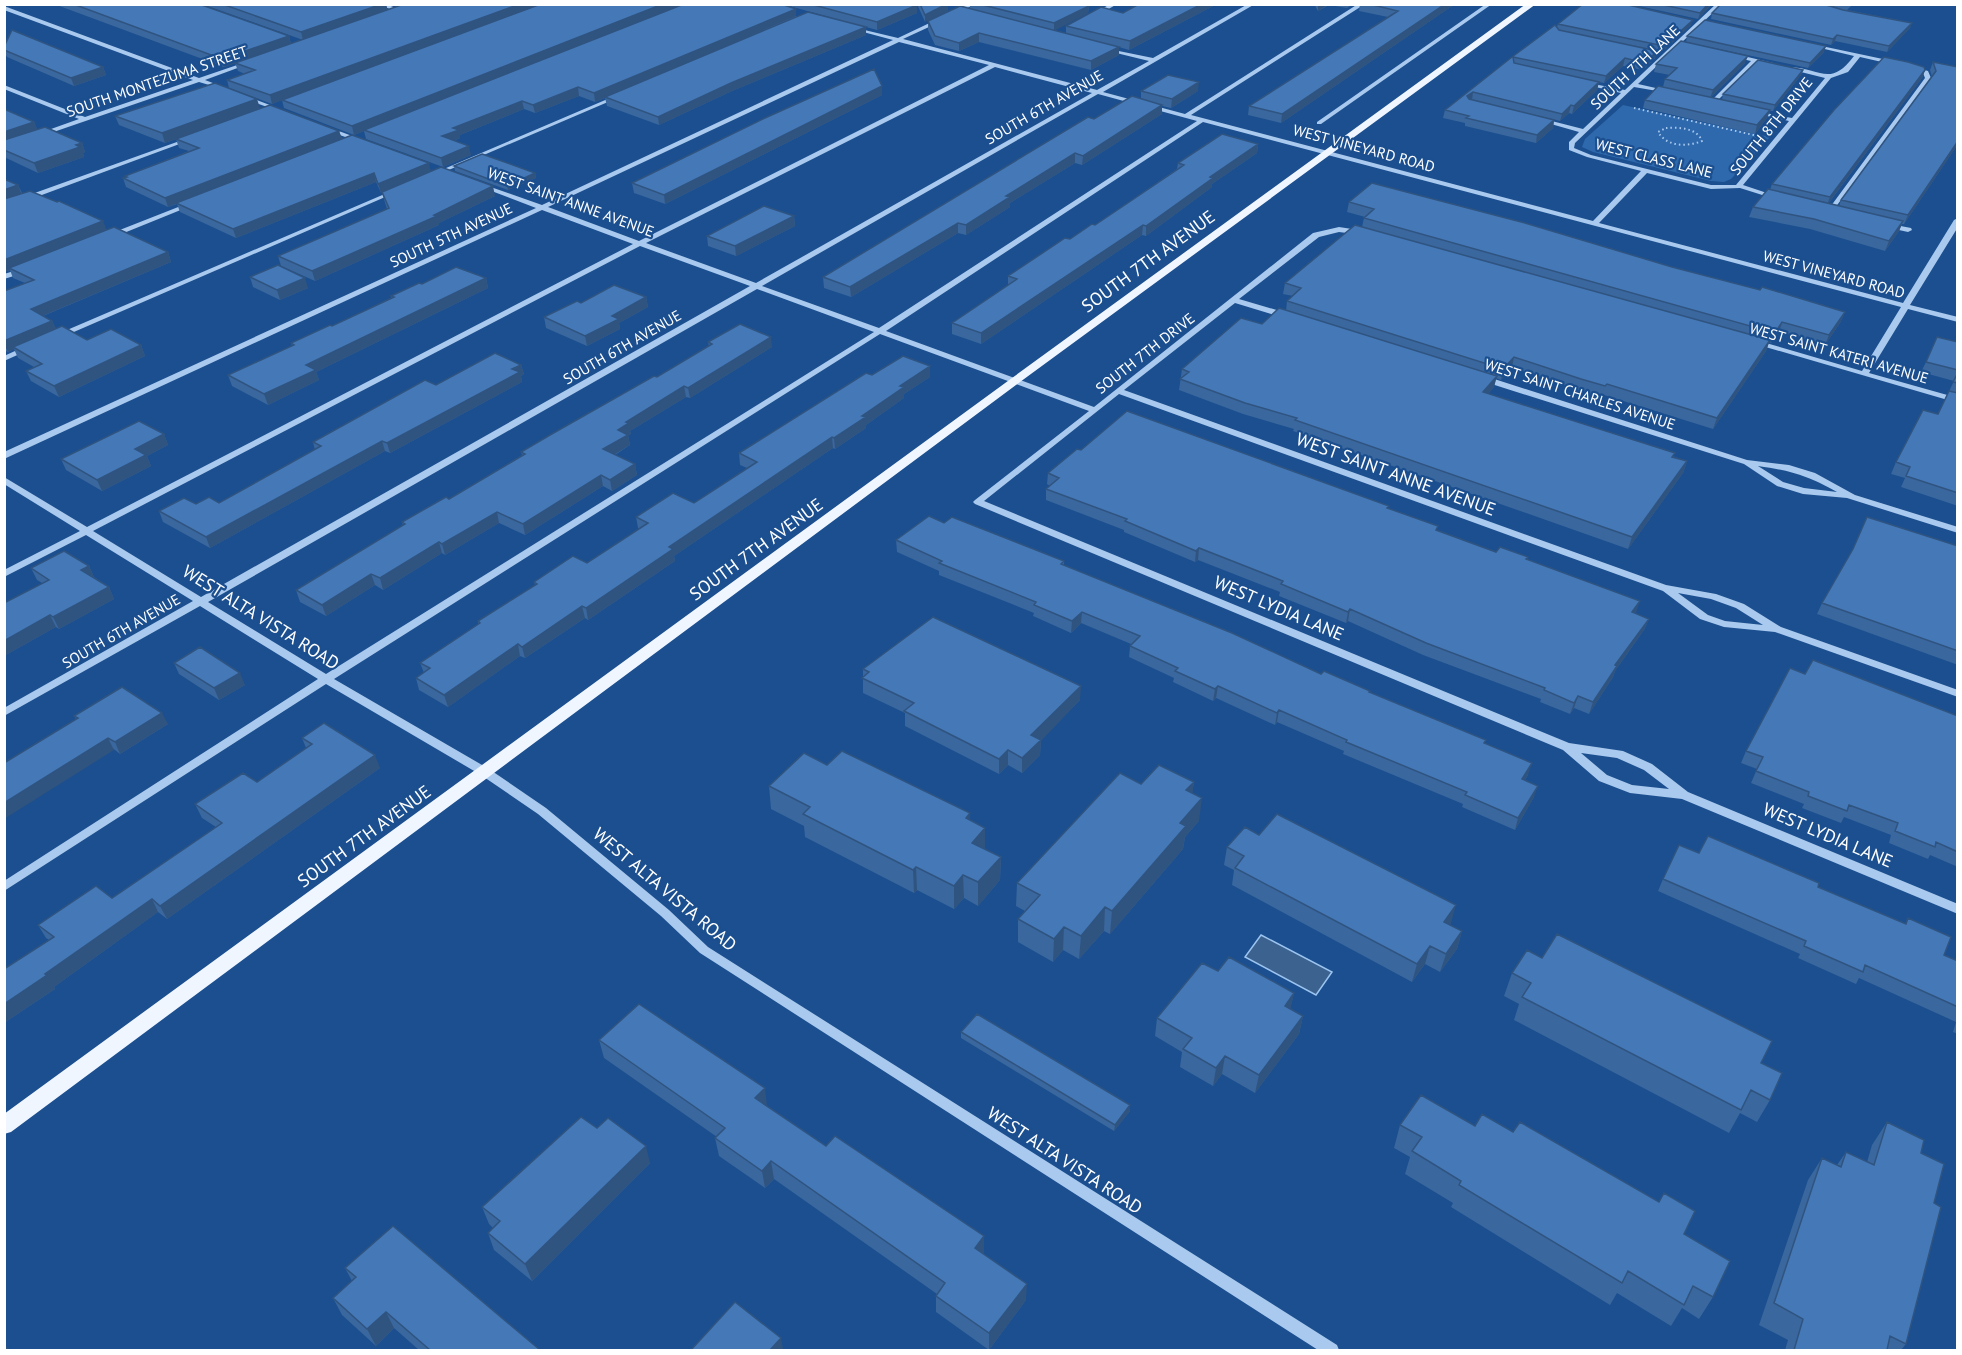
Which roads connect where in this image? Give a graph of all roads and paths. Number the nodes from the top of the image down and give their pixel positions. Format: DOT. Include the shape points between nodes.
graph roads {
  1 [pos="379,4"];
  2 [pos="973,4"];
  3 [pos="1115,4"];
  4 [pos="1253,4"];
  5 [pos="1363,4"];
  6 [pos="1490,4"];
  7 [pos="1532,4"];
  8 [pos="1720,4"];
  9 [pos="4,8"];
  10 [pos="410,8"];
  11 [pos="951,9"];
  12 [pos="400,11"];
  13 [pos="959,11"];
  14 [pos="392,14"];
  15 [pos="970,14"];
  16 [pos="1085,20"];
  17 [pos="1692,21"];
  18 [pos="1701,22"];
  19 [pos="841,24"];
  20 [pos="1714,24"];
  21 [pos="898,39"];
  22 [pos="1803,43"];
  23 [pos="1677,44"];
  24 [pos="1098,46"];
  25 [pos="1689,46"];
  26 [pos="1722,53"];
  27 [pos="1656,54"];
  28 [pos="1858,55"];
  29 [pos="1664,56"];
  30 [pos="1153,60"];
  31 [pos="1755,60"];
  32 [pos="252,62"];
  33 [pos="994,64"];
  34 [pos="1777,65"];
  35 [pos="1788,67"];
  36 [pos="1829,77"];
  37 [pos="200,80"];
  38 [pos="1573,80"];
  39 [pos="1634,85"];
  40 [pos="4,87"];
  41 [pos="631,91"];
  42 [pos="232,92"];
  43 [pos="1096,92"];
  44 [pos="1626,92"];
  45 [pos="1670,93"];
  46 [pos="242,96"];
  47 [pos="1702,100"];
  48 [pos="1713,102"];
  49 [pos="1724,105"];
  50 [pos="1629,107"];
  51 [pos="1746,110"];
  52 [pos="261,113"];
  53 [pos="1186,116"];
  54 [pos="1529,118"];
  55 [pos="84,119"];
  56 [pos="1202,120"];
  57 [pos="1794,120"];
  58 [pos="1695,122"];
  59 [pos="1319,123"];
  60 [pos="318,125"];
  61 [pos="1687,130"];
  62 [pos="1584,131"];
  63 [pos="34,136"];
  64 [pos="364,136"];
  65 [pos="1762,137"];
  66 [pos="194,138"];
  67 [pos="355,139"];
  68 [pos="342,144"];
  69 [pos="370,144"];
  70 [pos="1571,149"];
  71 [pos="1329,153"];
  72 [pos="432,167"];
  73 [pos="1646,170"];
  74 [pos="442,171"];
  75 [pos="452,175"];
  76 [pos="431,176"];
  77 [pos="473,182"];
  78 [pos="409,185"];
  79 [pos="1740,186"];
  80 [pos="1732,188"];
  81 [pos="1784,199"];
  82 [pos="200,200"];
  83 [pos="4,207"];
  84 [pos="543,207"];
  85 [pos="1819,208"];
  86 [pos="1830,211"];
  87 [pos="1841,214"];
  88 [pos="1958,220"];
  89 [pos="1875,222"];
  90 [pos="1594,224"];
  91 [pos="1908,230"];
  92 [pos="1372,236"];
  93 [pos="102,239"];
  94 [pos="640,243"];
  95 [pos="26,269"];
  96 [pos="4,277"];
  97 [pos="758,286"];
  98 [pos="1234,300"];
  99 [pos="1905,307"];
  100 [pos="1298,320"];
  101 [pos="1958,320"];
  102 [pos="880,331"];
  103 [pos="48,340"];
  104 [pos="1750,342"];
  105 [pos="37,345"];
  106 [pos="4,359"];
  107 [pos="1864,374"];
  108 [pos="1477,376"];
  109 [pos="1016,380"];
  110 [pos="1118,392"];
  111 [pos="1958,401"];
  112 [pos="1095,410"];
  113 [pos="4,456"];
  114 [pos="1746,462"];
  115 [pos="4,480"];
  116 [pos="1852,497"];
  117 [pos="978,502"];
  118 [pos="1958,530"];
  119 [pos="89,531"];
  120 [pos="4,574"];
  121 [pos="1664,588"];
  122 [pos="201,601"];
  123 [pos="1777,629"];
  124 [pos="326,679"];
  125 [pos="1958,694"];
  126 [pos="4,713"];
  127 [pos="1567,747"];
  128 [pos="485,772"];
  129 [pos="1684,795"];
  130 [pos="4,887"];
  131 [pos="1958,909"];
  132 [pos="4,1126"];
  133 [pos="1331,1350"];
  1 -- 12 [label="street"];
  2 -- 13 [label="street, SOUTH 5TH AVENUE"];
  3 -- 16 [label="street"];
  4 -- 30 [label="street, SOUTH 6TH AVENUE"];
  5 -- 53 [label="street"];
  6 -- 59 [label="street"];
  7 -- 71 [label="main road, SOUTH 7TH AVENUE"];
  8 -- 18 [label="street, SOUTH 7TH LANE"];
  9 -- 37 [label="street"];
  10 -- 12 [label="street"];
  11 -- 13 [label="street"];
  12 -- 14 [label="street"];
  13 -- 15 [label="street"];
  13 -- 21 [label="street, SOUTH 5TH AVENUE"];
  17 -- 18 [label="street"];
  18 -- 20 [label="street"];
  18 -- 23 [label="street, SOUTH 7TH LANE"];
  19 -- 21 [label="street, WEST VINEYARD ROAD"];
  21 -- 33 [label="street, WEST VINEYARD ROAD"];
  21 -- 84 [label="street, SOUTH 5TH AVENUE"];
  22 -- 28 [label="street"];
  23 -- 25 [label="street"];
  23 -- 29 [label="street, SOUTH 7TH LANE"];
  24 -- 30 [label="street"];
  26 -- 31 [label="street"];
  27 -- 29 [label="street"];
  28 -- 36 [label="street, SOUTH 8TH DRIVE" via="1846,71"];
  28 -- 86 [label="street" via="1918,69 1926,72 1928,78"];
  29 -- 39 [label="street, SOUTH 7TH LANE"];
  30 -- 43 [label="street, SOUTH 6TH AVENUE"];
  31 -- 34 [label="street"];
  31 -- 48 [label="street"];
  32 -- 37 [label="street, SOUTH MONTEZUMA STREET"];
  33 -- 43 [label="street, WEST VINEYARD ROAD"];
  33 -- 94 [label="street"];
  35 -- 36 [label="street"];
  36 -- 57 [label="street, SOUTH 8TH DRIVE"];
  37 -- 42 [label="street"];
  37 -- 55 [label="street, SOUTH MONTEZUMA STREET"];
  38 -- 44 [label="street"];
  39 -- 44 [label="street, SOUTH 7TH LANE"];
  39 -- 45 [label="street"];
  40 -- 55 [label="street"];
  41 -- 74 [label="street"];
  43 -- 53 [label="street, WEST VINEYARD ROAD"];
  43 -- 97 [label="street, SOUTH 6TH AVENUE"];
  44 -- 62 [label="street, SOUTH 7TH LANE"];
  46 -- 52 [label="street" via="281,109"];
  47 -- 48 [label="street"];
  48 -- 49 [label="street"];
  50 -- 58 [label="path"];
  51 -- 57 [label="street"];
  53 -- 56 [label="street, WEST VINEYARD ROAD"];
  54 -- 62 [label="street"];
  55 -- 63 [label="street, SOUTH MONTEZUMA STREET"];
  56 -- 71 [label="street, WEST VINEYARD ROAD"];
  56 -- 102 [label="street"];
  57 -- 79 [label="street, SOUTH 8TH DRIVE"];
  58 -- 61 [label="path"];
  58 -- 65 [label="path"];
  60 -- 67 [label="street"];
  61 -- 61 [label="path" via="1666,128 1658,135 1680,144 1702,141 1700,135"];
  62 -- 70 [label="street, SOUTH 7TH LANE" via="1572,142"];
  64 -- 67 [label="street"];
  66 -- 83 [label="street"];
  67 -- 68 [label="street"];
  67 -- 69 [label="street"];
  70 -- 73 [label="street, WEST CLASS LANE"];
  71 -- 90 [label="street, WEST VINEYARD ROAD"];
  71 -- 109 [label="main road, SOUTH 7TH AVENUE"];
  72 -- 74 [label="street"];
  73 -- 80 [label="street, WEST CLASS LANE" via="1712,187"];
  73 -- 90 [label="street"];
  74 -- 75 [label="street"];
  74 -- 76 [label="street"];
  77 -- 84 [label="street, WEST SAINT ANNE AVENUE"];
  78 -- 103 [label="street"];
  79 -- 80 [label="street, SOUTH 8TH DRIVE"];
  79 -- 81 [label="street"];
  82 -- 93 [label="street"];
  84 -- 94 [label="street, WEST SAINT ANNE AVENUE"];
  84 -- 113 [label="street, SOUTH 5TH AVENUE"];
  85 -- 86 [label="street"];
  86 -- 87 [label="street"];
  88 -- 99 [label="street"];
  89 -- 91 [label="street"];
  90 -- 99 [label="street, WEST VINEYARD ROAD"];
  92 -- 98 [label="street, SOUTH 7TH DRIVE" via="1330,229 1316,235"];
  94 -- 97 [label="street, WEST SAINT ANNE AVENUE"];
  94 -- 119 [label="street"];
  95 -- 96 [label="street"];
  97 -- 102 [label="street, WEST SAINT ANNE AVENUE"];
  97 -- 122 [label="street, SOUTH 6TH AVENUE"];
  98 -- 100 [label="street"];
  98 -- 110 [label="street, SOUTH 7TH DRIVE"];
  99 -- 101 [label="street, WEST VINEYARD ROAD"];
  99 -- 107 [label="street"];
  102 -- 109 [label="street, WEST SAINT ANNE AVENUE"];
  102 -- 124 [label="street"];
  104 -- 107 [label="street, WEST SAINT KATERI AVENUE"];
  105 -- 106 [label="street"];
  107 -- 111 [label="street, WEST SAINT KATERI AVENUE"];
  108 -- 114 [label="street, WEST SAINT CHARLES AVENUE"];
  109 -- 112 [label="street, WEST SAINT ANNE AVENUE"];
  109 -- 128 [label="main road, SOUTH 7TH AVENUE"];
  110 -- 112 [label="street, SOUTH 7TH DRIVE"];
  110 -- 121 [label="street, WEST SAINT ANNE AVENUE"];
  112 -- 117 [label="street, SOUTH 7TH DRIVE"];
  114 -- 116 [label="street, WEST SAINT CHARLES AVENUE" via="1812,475"];
  114 -- 116 [label="street, WEST SAINT CHARLES AVENUE" via="1780,484"];
  115 -- 119 [label="street, WEST ALTA VISTA ROAD"];
  116 -- 118 [label="street, WEST SAINT CHARLES AVENUE"];
  117 -- 127 [label="street, WEST LYDIA LANE"];
  119 -- 120 [label="street"];
  119 -- 122 [label="street, WEST ALTA VISTA ROAD"];
  121 -- 123 [label="street, WEST SAINT ANNE AVENUE" via="1713,596 1740,606"];
  121 -- 123 [label="street, WEST SAINT ANNE AVENUE" via="1704,617 1724,624"];
  122 -- 124 [label="street, WEST ALTA VISTA ROAD"];
  122 -- 126 [label="street, SOUTH 6TH AVENUE"];
  123 -- 125 [label="street, WEST SAINT ANNE AVENUE"];
  124 -- 128 [label="street, WEST ALTA VISTA ROAD"];
  124 -- 130 [label="street"];
  127 -- 129 [label="street, WEST LYDIA LANE" via="1619,754 1648,767"];
  127 -- 129 [label="street, WEST LYDIA LANE" via="1603,778 1630,789"];
  128 -- 132 [label="main road, SOUTH 7TH AVENUE"];
  128 -- 133 [label="street, WEST ALTA VISTA ROAD" via="542,811 704,950"];
  129 -- 131 [label="street, WEST LYDIA LANE"];
}
